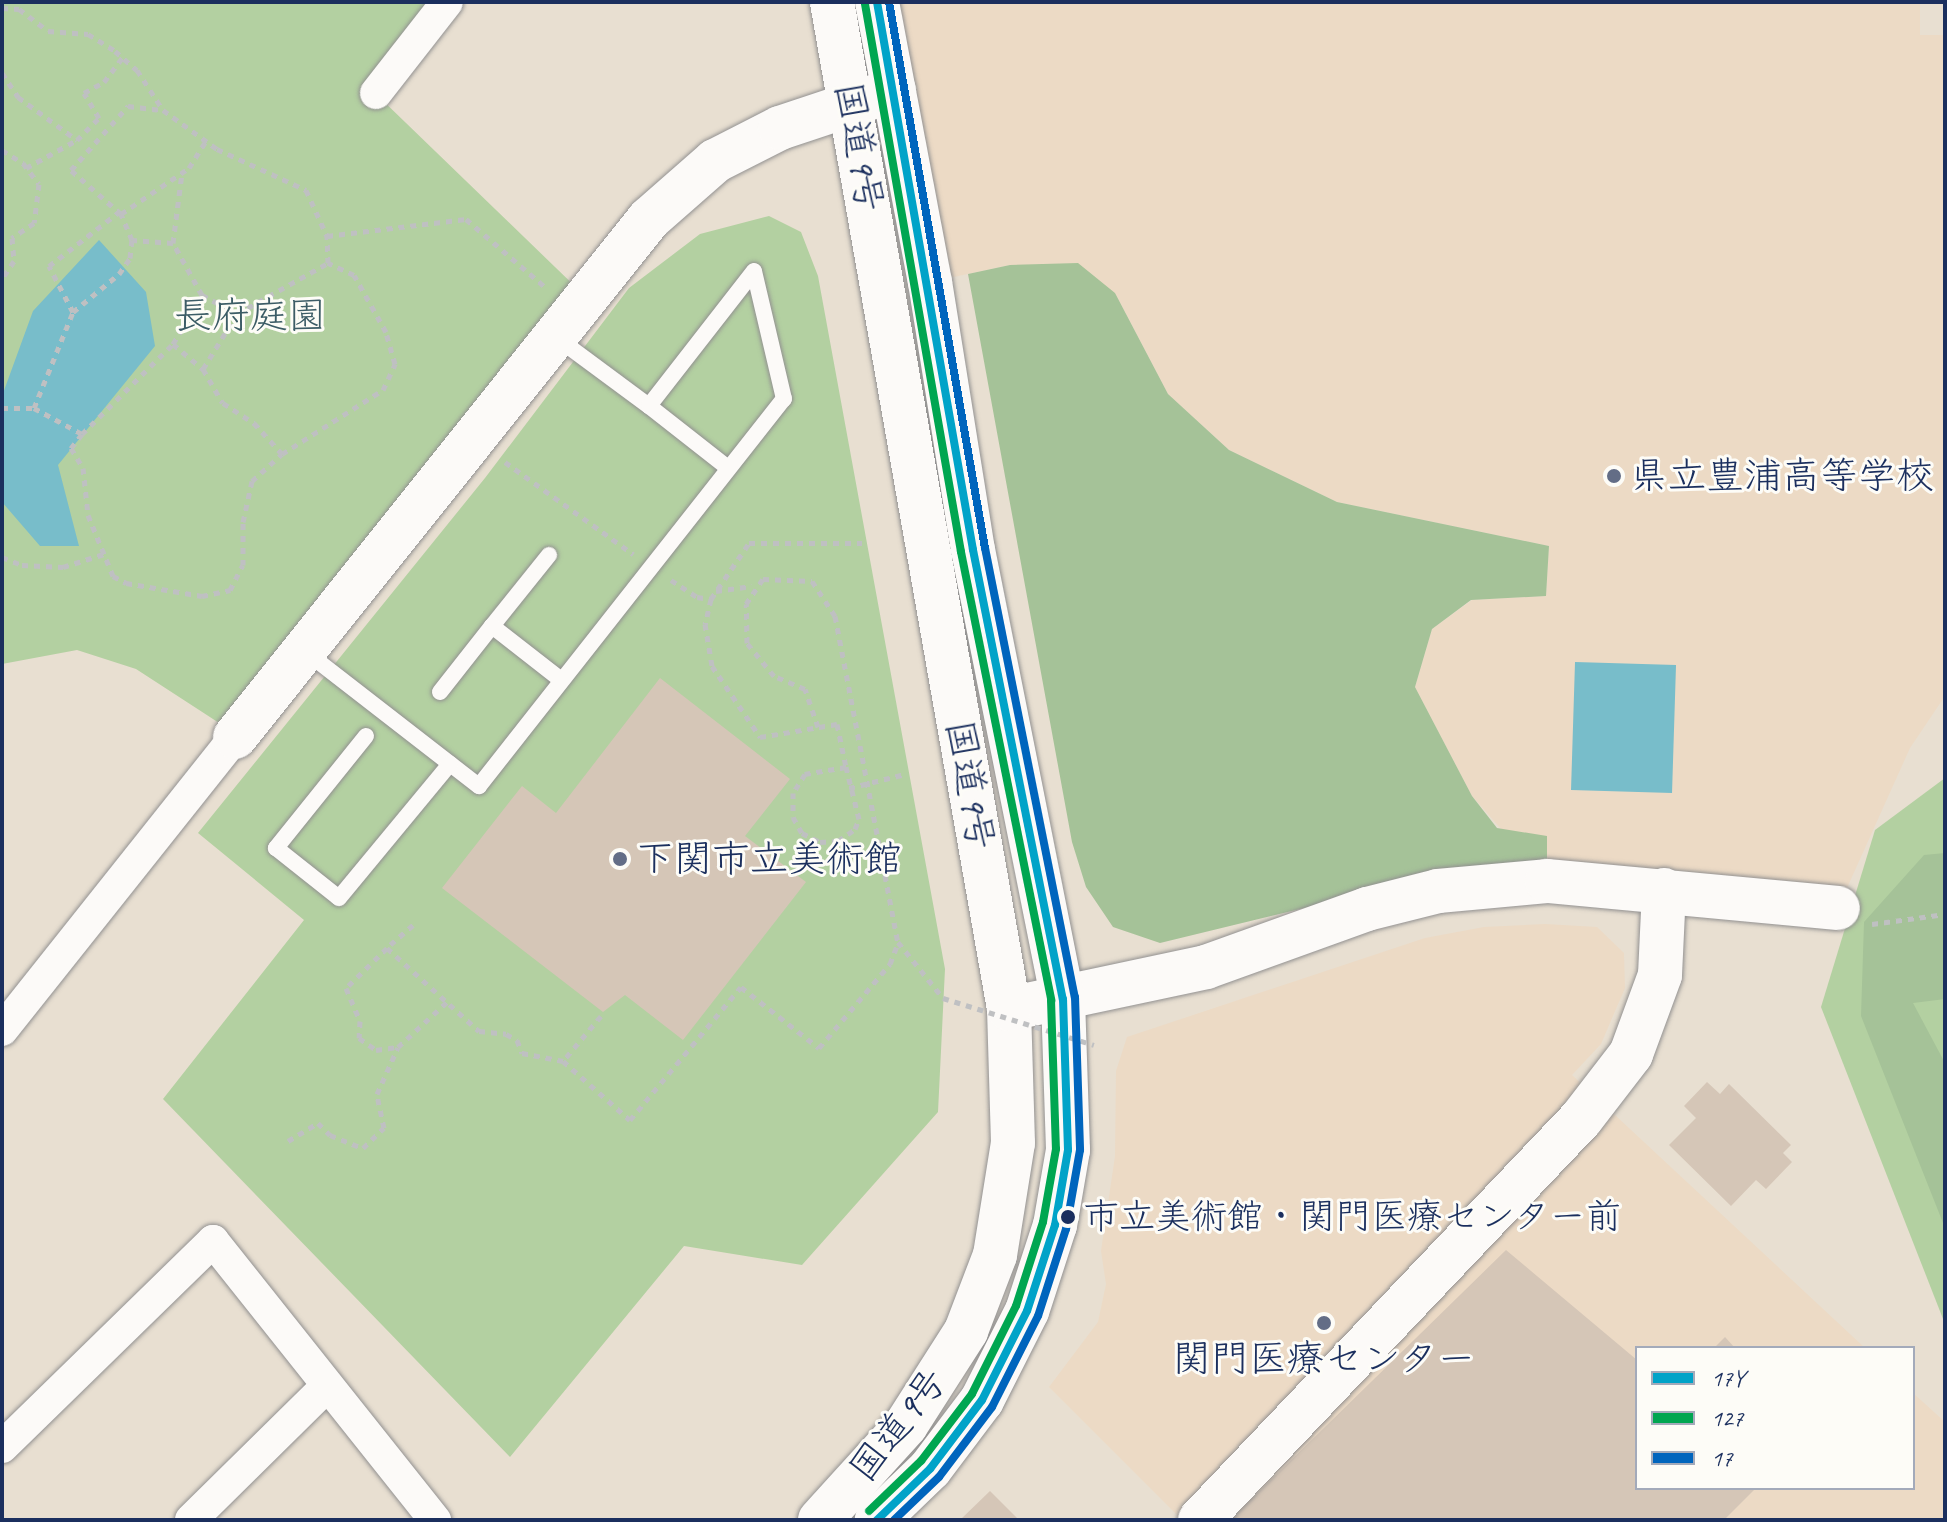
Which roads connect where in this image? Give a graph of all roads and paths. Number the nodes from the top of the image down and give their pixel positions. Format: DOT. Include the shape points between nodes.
graph roads {
  1 [pos="447,2"];
  2 [pos="832,2"];
  3 [pos="877,2"];
  4 [pos="20,6"];
  5 [pos="2,8"];
  6 [pos="123,57"];
  7 [pos="2,73"];
  8 [pos="894,90"];
  9 [pos="376,93"];
  10 [pos="851,101"];
  11 [pos="163,110"];
  12 [pos="77,140"];
  13 [pos="206,141"];
  14 [pos="2,150"];
  15 [pos="26,168"];
  16 [pos="182,172"];
  17 [pos="120,213"];
  18 [pos="327,236"];
  19 [pos="132,240"];
  20 [pos="173,243"];
  21 [pos="328,263"];
  22 [pos="2,279"];
  23 [pos="202,295"];
  24 [pos="73,312"];
  25 [pos="237,314"];
  26 [pos="566,325"];
  27 [pos="173,344"];
  28 [pos="203,369"];
  29 [pos="649,406"];
  30 [pos="2,408"];
  31 [pos="34,408"];
  32 [pos="82,434"];
  33 [pos="282,454"];
  34 [pos="728,468"];
  35 [pos="104,554"];
  36 [pos="549,555"];
  37 [pos="2,557"];
  38 [pos="752,586"];
  39 [pos="715,591"];
  40 [pos="711,599"];
  41 [pos="492,626"];
  42 [pos="305,650"];
  43 [pos="561,680"];
  44 [pos="440,692"];
  45 [pos="818,727"];
  46 [pos="366,736"];
  47 [pos="235,737"];
  48 [pos="450,764"];
  49 [pos="846,767"];
  50 [pos="905,774"];
  51 [pos="867,783"];
  52 [pos="849,788"];
  53 [pos="1664,890"];
  54 [pos="1838,908"];
  55 [pos="1945,914"];
  56 [pos="413,925"];
  57 [pos="898,942"];
  58 [pos="387,948"];
  59 [pos="1063,999"];
  60 [pos="447,1002"];
  61 [pos="1009,1009"];
  62 [pos="601,1016"];
  63 [pos="2,1030"];
  64 [pos="1094,1045"];
  65 [pos="398,1047"];
  66 [pos="563,1061"];
  67 [pos="288,1141"];
  68 [pos="326,1387"];
  69 [pos="2,1447"];
  70 [pos="191,1520"];
  71 [pos="435,1520"];
  72 [pos="820,1520"];
  73 [pos="877,1520"];
  74 [pos="1200,1520"];
  1 -- 9 [label="street"];
  2 -- 10 [label="main road, 国道9号"];
  3 -- 8 [label="main road, 国道9号"];
  4 -- 5 [label="path"];
  4 -- 6 [label="path" via="48,31 88,34"];
  6 -- 11 [label="path"];
  6 -- 12 [label="path" via="104,82 84,93 99,118"];
  7 -- 12 [label="path" via="18,97"];
  8 -- 10 [label="main road"];
  8 -- 59 [label="main road, 国道9号" via="973,550"];
  10 -- 26 [label="main road" via="715,161 649,219"];
  10 -- 61 [label="main road, 国道9号"];
  11 -- 13 [label="path"];
  11 -- 17 [label="path" via="128,106 71,170"];
  12 -- 15 [label="path"];
  13 -- 16 [label="path"];
  13 -- 18 [label="path" via="306,190"];
  14 -- 15 [label="path"];
  15 -- 22 [label="path" via="39,184 34,223 12,238 14,261"];
  16 -- 17 [label="path"];
  16 -- 20 [label="path"];
  17 -- 19 [label="path"];
  17 -- 24 [label="path" via="49,266"];
  18 -- 21 [label="path"];
  18 -- 26 [label="path" via="466,219"];
  19 -- 20 [label="path"];
  19 -- 24 [label="path" via="130,258 119,274"];
  20 -- 23 [label="path"];
  21 -- 25 [label="path"];
  21 -- 33 [label="path" via="354,275 386,332 395,364 383,390"];
  23 -- 25 [label="path"];
  23 -- 27 [label="path"];
  24 -- 31 [label="path"];
  25 -- 28 [label="path"];
  26 -- 29 [label="lane"];
  26 -- 42 [label="main road"];
  27 -- 28 [label="path"];
  27 -- 32 [label="path"];
  28 -- 33 [label="path" via="223,403 254,423"];
  29 -- 34 [label="lane"];
  29 -- 34 [label="lane" via="754,271 784,399"];
  30 -- 31 [label="path"];
  31 -- 32 [label="path"];
  32 -- 35 [label="path" via="71,448 83,468 88,515"];
  33 -- 35 [label="path" via="252,481 243,522 243,565 230,590 202,596 126,583 113,576"];
  34 -- 43 [label="lane"];
  35 -- 37 [label="path" via="52,567"];
  36 -- 41 [label="lane"];
  38 -- 39 [label="path"];
  40 -- 45 [label="path" via="705,624 712,666 760,737"];
  41 -- 43 [label="lane"];
  41 -- 44 [label="lane"];
  42 -- 47 [label="main road"];
  42 -- 48 [label="lane"];
  43 -- 48 [label="lane" via="479,786"];
  45 -- 49 [label="path" via="837,724"];
  45 -- 51 [label="path" via="805,689 774,676 747,643 746,604 763,579 812,581 835,616"];
  46 -- 48 [label="lane" via="276,848 339,898"];
  47 -- 63 [label="street"];
  49 -- 52 [label="path"];
  49 -- 52 [label="path" via="805,774 793,793 793,817 802,833 820,842 838,841 855,829 859,819"];
  50 -- 51 [label="path"];
  51 -- 52 [label="path"];
  51 -- 57 [label="path"];
  53 -- 54 [label="main road"];
  53 -- 59 [label="main road" via="1547,881 1438,891 1367,909 1206,967"];
  53 -- 74 [label="main road" via="1660,975 1631,1054 1581,1119"];
  54 -- 55 [label="path" via="1856,925"];
  56 -- 58 [label="path"];
  57 -- 64 [label="path, bridge" via="943,998"];
  57 -- 66 [label="path" via="890,964 819,1048 741,987 630,1120"];
  58 -- 60 [label="path"];
  58 -- 65 [label="path" via="346,988 360,1021 359,1038 376,1050"];
  59 -- 61 [label="main road"];
  59 -- 73 [label="main road, 国道9号" via="1068,1150 1055,1225 1027,1311 982,1400 930,1469"];
  60 -- 65 [label="path"];
  60 -- 66 [label="path" via="479,1031 517,1040 522,1053"];
  61 -- 72 [label="main road, 国道9号" via="1013,1143 995,1255 966,1331 906,1425"];
  62 -- 66 [label="path"];
  65 -- 67 [label="path" via="377,1094 384,1128 363,1148 330,1135 318,1123"];
  68 -- 69 [label="street" via="213,1241"];
  68 -- 70 [label="street"];
  68 -- 71 [label="street"];
}
